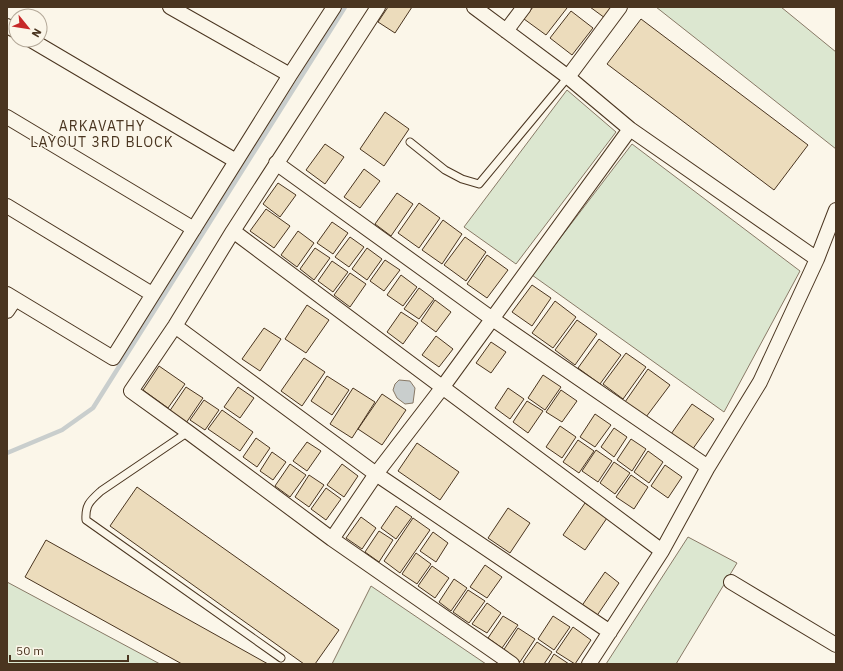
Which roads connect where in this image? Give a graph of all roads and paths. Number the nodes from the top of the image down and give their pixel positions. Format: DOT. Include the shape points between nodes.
graph roads {
  1 [pos="170,7"];
  2 [pos="334,7"];
  3 [pos="378,7"];
  4 [pos="474,7"];
  5 [pos="524,7"];
  6 [pos="620,7"];
  7 [pos="506,31"];
  8 [pos="45,48"];
  9 [pos="290,75"];
  10 [pos="568,77"];
  11 [pos="7,117"];
  12 [pos="630,129"];
  13 [pos="410,142"];
  14 [pos="236,161"];
  15 [pos="276,163"];
  16 [pos="7,206"];
  17 [pos="836,210"];
  18 [pos="194,229"];
  19 [pos="233,231"];
  20 [pos="817,259"];
  21 [pos="152,294"];
  22 [pos="11,296"];
  23 [pos="7,311"];
  24 [pos="491,318"];
  25 [pos="175,326"];
  26 [pos="442,388"];
  27 [pos="188,432"];
  28 [pos="708,466"];
  29 [pos="376,474"];
  30 [pos="332,539"];
  31 [pos="662,551"];
  32 [pos="731,582"];
  33 [pos="610,632"];
  34 [pos="836,645"];
  35 [pos="281,658"];
  36 [pos="512,664"];
  37 [pos="590,664"];
  1 -- 9 [label="street"];
  2 -- 9 [label="street"];
  3 -- 15 [label="street"];
  4 -- 7 [label="street"];
  5 -- 7 [label="street"];
  6 -- 10 [label="street"];
  7 -- 10 [label="street"];
  8 -- 14 [label="street"];
  9 -- 14 [label="street"];
  10 -- 12 [label="street"];
  10 -- 13 [label="lane" via="479,184 445,170"];
  11 -- 18 [label="street"];
  12 -- 20 [label="street"];
  12 -- 24 [label="street"];
  14 -- 18 [label="street"];
  15 -- 19 [label="street"];
  15 -- 24 [label="street"];
  16 -- 21 [label="street"];
  17 -- 20 [label="street"];
  18 -- 21 [label="street"];
  19 -- 25 [label="street"];
  19 -- 26 [label="street"];
  20 -- 28 [label="street" via="760,382"];
  21 -- 22 [label="street" via="112,358"];
  22 -- 23 [label="street"];
  24 -- 26 [label="street"];
  24 -- 28 [label="street"];
  25 -- 27 [label="street" via="131,391"];
  25 -- 29 [label="street"];
  26 -- 29 [label="street"];
  26 -- 31 [label="street"];
  27 -- 30 [label="street"];
  27 -- 35 [label="lane" via="91,500 85,510 86,520"];
  28 -- 31 [label="street"];
  29 -- 30 [label="street"];
  29 -- 33 [label="street"];
  30 -- 36 [label="street"];
  31 -- 33 [label="street"];
  32 -- 34 [label="street"];
  33 -- 37 [label="street"];
}
